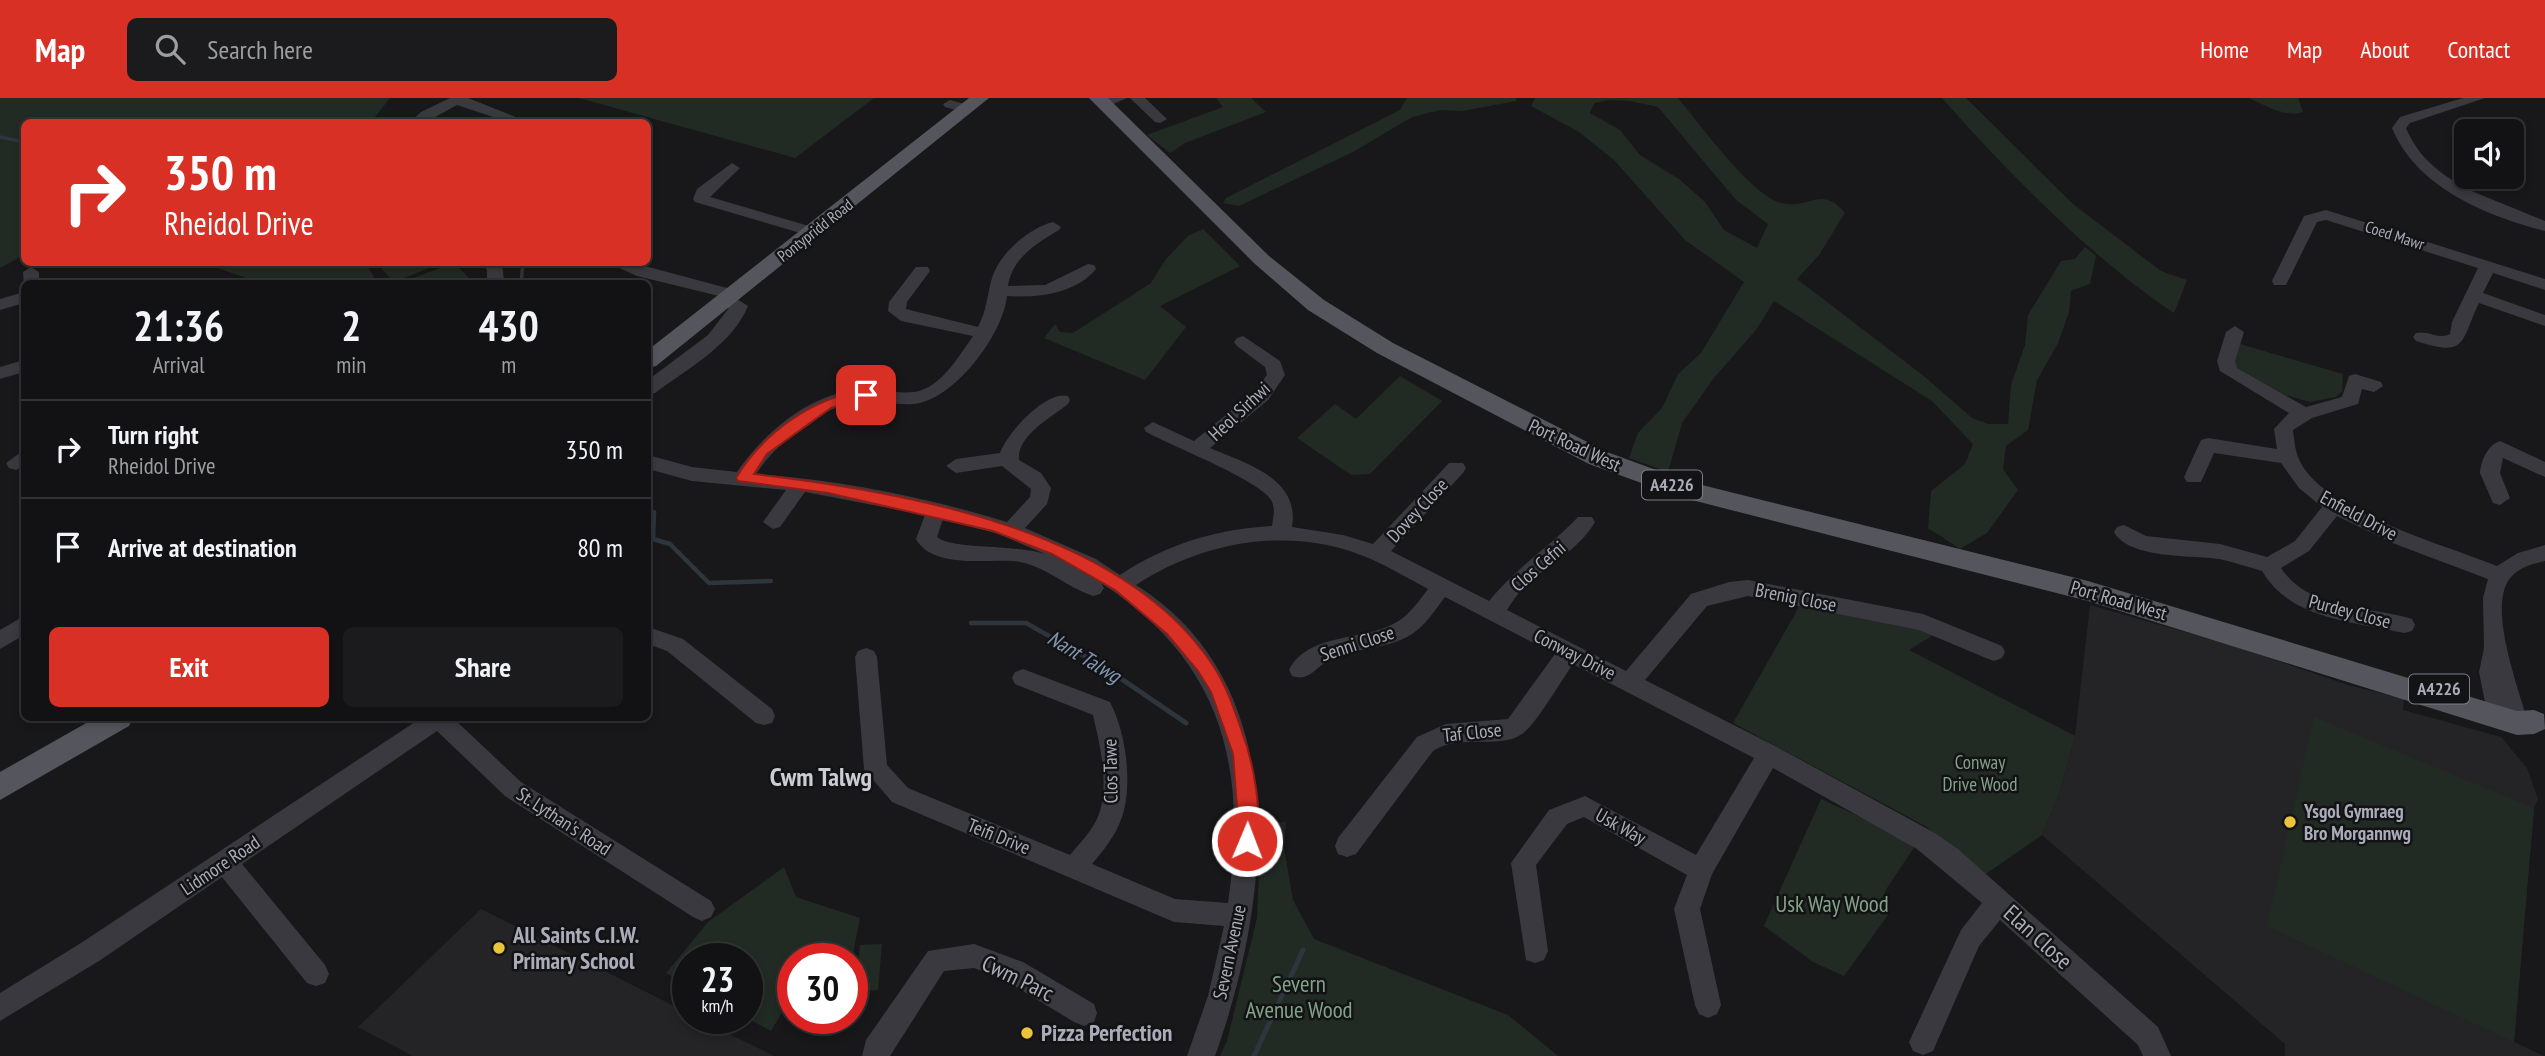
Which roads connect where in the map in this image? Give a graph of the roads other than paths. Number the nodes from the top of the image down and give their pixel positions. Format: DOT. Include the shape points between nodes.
graph roads {
  1 [pos="1137,98"];
  2 [pos="2479,98"];
  3 [pos="458,99"];
  4 [pos="1106,99"];
  5 [pos="960,103"];
  6 [pos="421,119"];
  7 [pos="513,119"];
  8 [pos="1160,119"];
  9 [pos="732,167"];
  10 [pos="2454,186"];
  11 [pos="2459,189"];
  12 [pos="2545,226"];
  13 [pos="1053,227"];
  14 [pos="813,232"];
  15 [pos="623,266"];
  16 [pos="2488,267"];
  17 [pos="1088,269"];
  18 [pos="922,271"];
  19 [pos="2280,281"];
  20 [pos="2545,285"];
  21 [pos="1000,290"];
  22 [pos="2475,296"];
  23 [pos="729,297"];
  24 [pos="21,298"];
  25 [pos="0,306"];
  26 [pos="2545,321"];
  27 [pos="2235,332"];
  28 [pos="983,333"];
  29 [pos="2422,337"];
  30 [pos="1242,342"];
  31 [pos="651,359"];
  32 [pos="21,367"];
  33 [pos="0,373"];
  34 [pos="2374,386"];
  35 [pos="651,387"];
  36 [pos="1061,400"];
  37 [pos="2303,412"];
  38 [pos="1153,428"];
  39 [pos="1196,450"];
  40 [pos="2285,457"];
  41 [pos="1008,458"];
  42 [pos="651,463"];
  43 [pos="956,466"];
  44 [pos="1457,468"];
  45 [pos="2545,470"];
  46 [pos="2194,477"];
  47 [pos="743,478"];
  48 [pos="801,483"];
  49 [pos="2500,498"];
  50 [pos="2336,506"];
  51 [pos="937,512"];
  52 [pos="1590,521"];
  53 [pos="773,522"];
  54 [pos="1011,531"];
  55 [pos="1281,532"];
  56 [pos="2124,532"];
  57 [pos="1377,552"];
  58 [pos="2545,553"];
  59 [pos="2269,565"];
  60 [pos="2498,575"];
  61 [pos="1120,586"];
  62 [pos="1443,586"];
  63 [pos="1093,588"];
  64 [pos="1493,612"];
  65 [pos="2404,625"];
  66 [pos="21,626"];
  67 [pos="651,636"];
  68 [pos="0,641"];
  69 [pos="1979,650"];
  70 [pos="1570,651"];
  71 [pos="866,657"];
  72 [pos="2341,667"];
  73 [pos="1300,670"];
  74 [pos="1023,678"];
  75 [pos="1630,682"];
  76 [pos="764,716"];
  77 [pos="2518,717"];
  78 [pos="114,721"];
  79 [pos="434,721"];
  80 [pos="441,721"];
  81 [pos="1769,754"];
  82 [pos="0,787"];
  83 [pos="1347,846"];
  84 [pos="225,862"];
  85 [pos="1076,867"];
  86 [pos="1701,870"];
  87 [pos="2000,902"];
  88 [pos="702,909"];
  89 [pos="1239,916"];
  90 [pos="1535,951"];
  91 [pos="316,974"];
  92 [pos="1708,1005"];
  93 [pos="0,1008"];
  94 [pos="1084,1013"];
  95 [pos="1923,1042"];
  96 [pos="876,1056"];
  97 [pos="1201,1056"];
  98 [pos="2157,1056"];
  1 -- 8 [label="street"];
  2 -- 10 [label="street" via="2413,115 2399,128 2412,154"];
  3 -- 6 [label="street"];
  3 -- 7 [label="street"];
  4 -- 72 [label="main road, Port Road West / A4226" via="1262,260 1316,305 1395,353 1598,457 1680,488 2076,587"];
  5 -- 14 [label="main road, Pontypridd Road"];
  9 -- 14 [label="street" via="701,199"];
  11 -- 12 [label="street" via="2500,212"];
  13 -- 21 [label="street" via="1035,236 1012,259 1001,274"];
  14 -- 23 [label="main road, Pontypridd Road"];
  15 -- 23 [label="street" via="643,275 697,284"];
  16 -- 19 [label="street, Coed Mawr" via="2326,215 2309,219"];
  16 -- 20 [label="street, Coed Mawr"];
  16 -- 22 [label="street"];
  17 -- 21 [label="street" via="1066,285 1044,291"];
  18 -- 28 [label="street" via="898,302 897,311"];
  21 -- 28 [label="street"];
  22 -- 26 [label="street"];
  22 -- 29 [label="street" via="2450,351"];
  23 -- 31 [label="main road, Pontypridd Road"];
  23 -- 35 [label="street" via="739,306 733,318"];
  24 -- 25 [label="street"];
  27 -- 37 [label="street" via="2226,361 2229,371"];
  28 -- 47 [label="street" via="940,388 910,400 866,395 826,404 762,450"];
  30 -- 39 [label="street, Heol Sirhwi" via="1274,365 1276,375 1261,396"];
  32 -- 33 [label="street"];
  34 -- 37 [label="street" via="2355,380 2351,400"];
  36 -- 41 [label="street" via="1015,439"];
  37 -- 40 [label="street" via="2283,429"];
  38 -- 39 [label="street, Heol Sirhwi"];
  39 -- 55 [label="street, Heol Sirhwi" via="1278,491 1284,505"];
  40 -- 46 [label="street" via="2208,445"];
  40 -- 50 [label="street, Enfield Drive" via="2300,479"];
  41 -- 43 [label="street"];
  41 -- 54 [label="street" via="1041,488 1040,499"];
  42 -- 47 [label="street, Severn Avenue"];
  44 -- 57 [label="street, Dovey Close"];
  45 -- 49 [label="street" via="2500,448 2488,473"];
  47 -- 48 [label="street, Severn Avenue"];
  48 -- 51 [label="street, Severn Avenue"];
  48 -- 53 [label="street"];
  50 -- 59 [label="street" via="2302,546"];
  50 -- 60 [label="street, Enfield Drive" via="2369,525"];
  51 -- 54 [label="street, Severn Avenue"];
  51 -- 63 [label="street" via="926,539 939,549 1024,555"];
  52 -- 64 [label="street, Clos Cefni" via="1516,582"];
  54 -- 61 [label="street, Severn Avenue" via="1057,550"];
  55 -- 57 [label="street, Conway Drive" via="1343,541"];
  55 -- 61 [label="street, Conway Drive" via="1242,534 1189,546 1150,564"];
  56 -- 59 [label="street" via="2142,543 2220,552"];
  57 -- 62 [label="street, Conway Drive"];
  58 -- 60 [label="street" via="2529,556"];
  59 -- 65 [label="street, Purdey Close" via="2285,587 2304,600"];
  60 -- 77 [label="street" via="2492,595 2495,648"];
  61 -- 89 [label="street, Severn Avenue" via="1160,617 1192,651 1219,690 1234,727 1248,807"];
  62 -- 64 [label="street, Conway Drive"];
  62 -- 73 [label="street, Senni Close" via="1419,615 1398,631 1336,647 1310,659"];
  64 -- 70 [label="street, Conway Drive"];
  66 -- 68 [label="street"];
  67 -- 76 [label="street" via="675,645"];
  69 -- 75 [label="street, Brenig Close" via="1923,622 1748,587 1699,600"];
  70 -- 75 [label="street, Conway Drive"];
  70 -- 83 [label="street, Taf Close" via="1515,727 1451,732 1436,735 1425,744"];
  71 -- 85 [label="street, Teifi Drive" via="876,769 900,795"];
  72 -- 77 [label="main road, Port Road West / A4226"];
  74 -- 85 [label="street, Clos Tawe" via="1102,709 1109,726 1113,800 1109,819"];
  75 -- 81 [label="street, Conway Drive"];
  78 -- 82 [label="main road"];
  79 -- 84 [label="street, Lidmore Road"];
  80 -- 88 [label="street, St. Lythan's Road" via="513,789"];
  81 -- 86 [label="street"];
  81 -- 87 [label="street, Conway Drive" via="1926,841"];
  84 -- 91 [label="street"];
  84 -- 93 [label="street, Lidmore Road"];
  85 -- 89 [label="street, Teifi Drive" via="1174,910"];
  86 -- 90 [label="street, Usk Way" via="1585,806 1558,817 1523,863"];
  86 -- 92 [label="street" via="1687,909"];
  87 -- 95 [label="street, Elan Close" via="1970,938"];
  87 -- 98 [label="street, Elan Close" via="2148,1036"];
  89 -- 97 [label="street, Severn Avenue"];
  94 -- 96 [label="street, Cwm Parc" via="1014,971 974,956 937,960 876,1049"];
}
